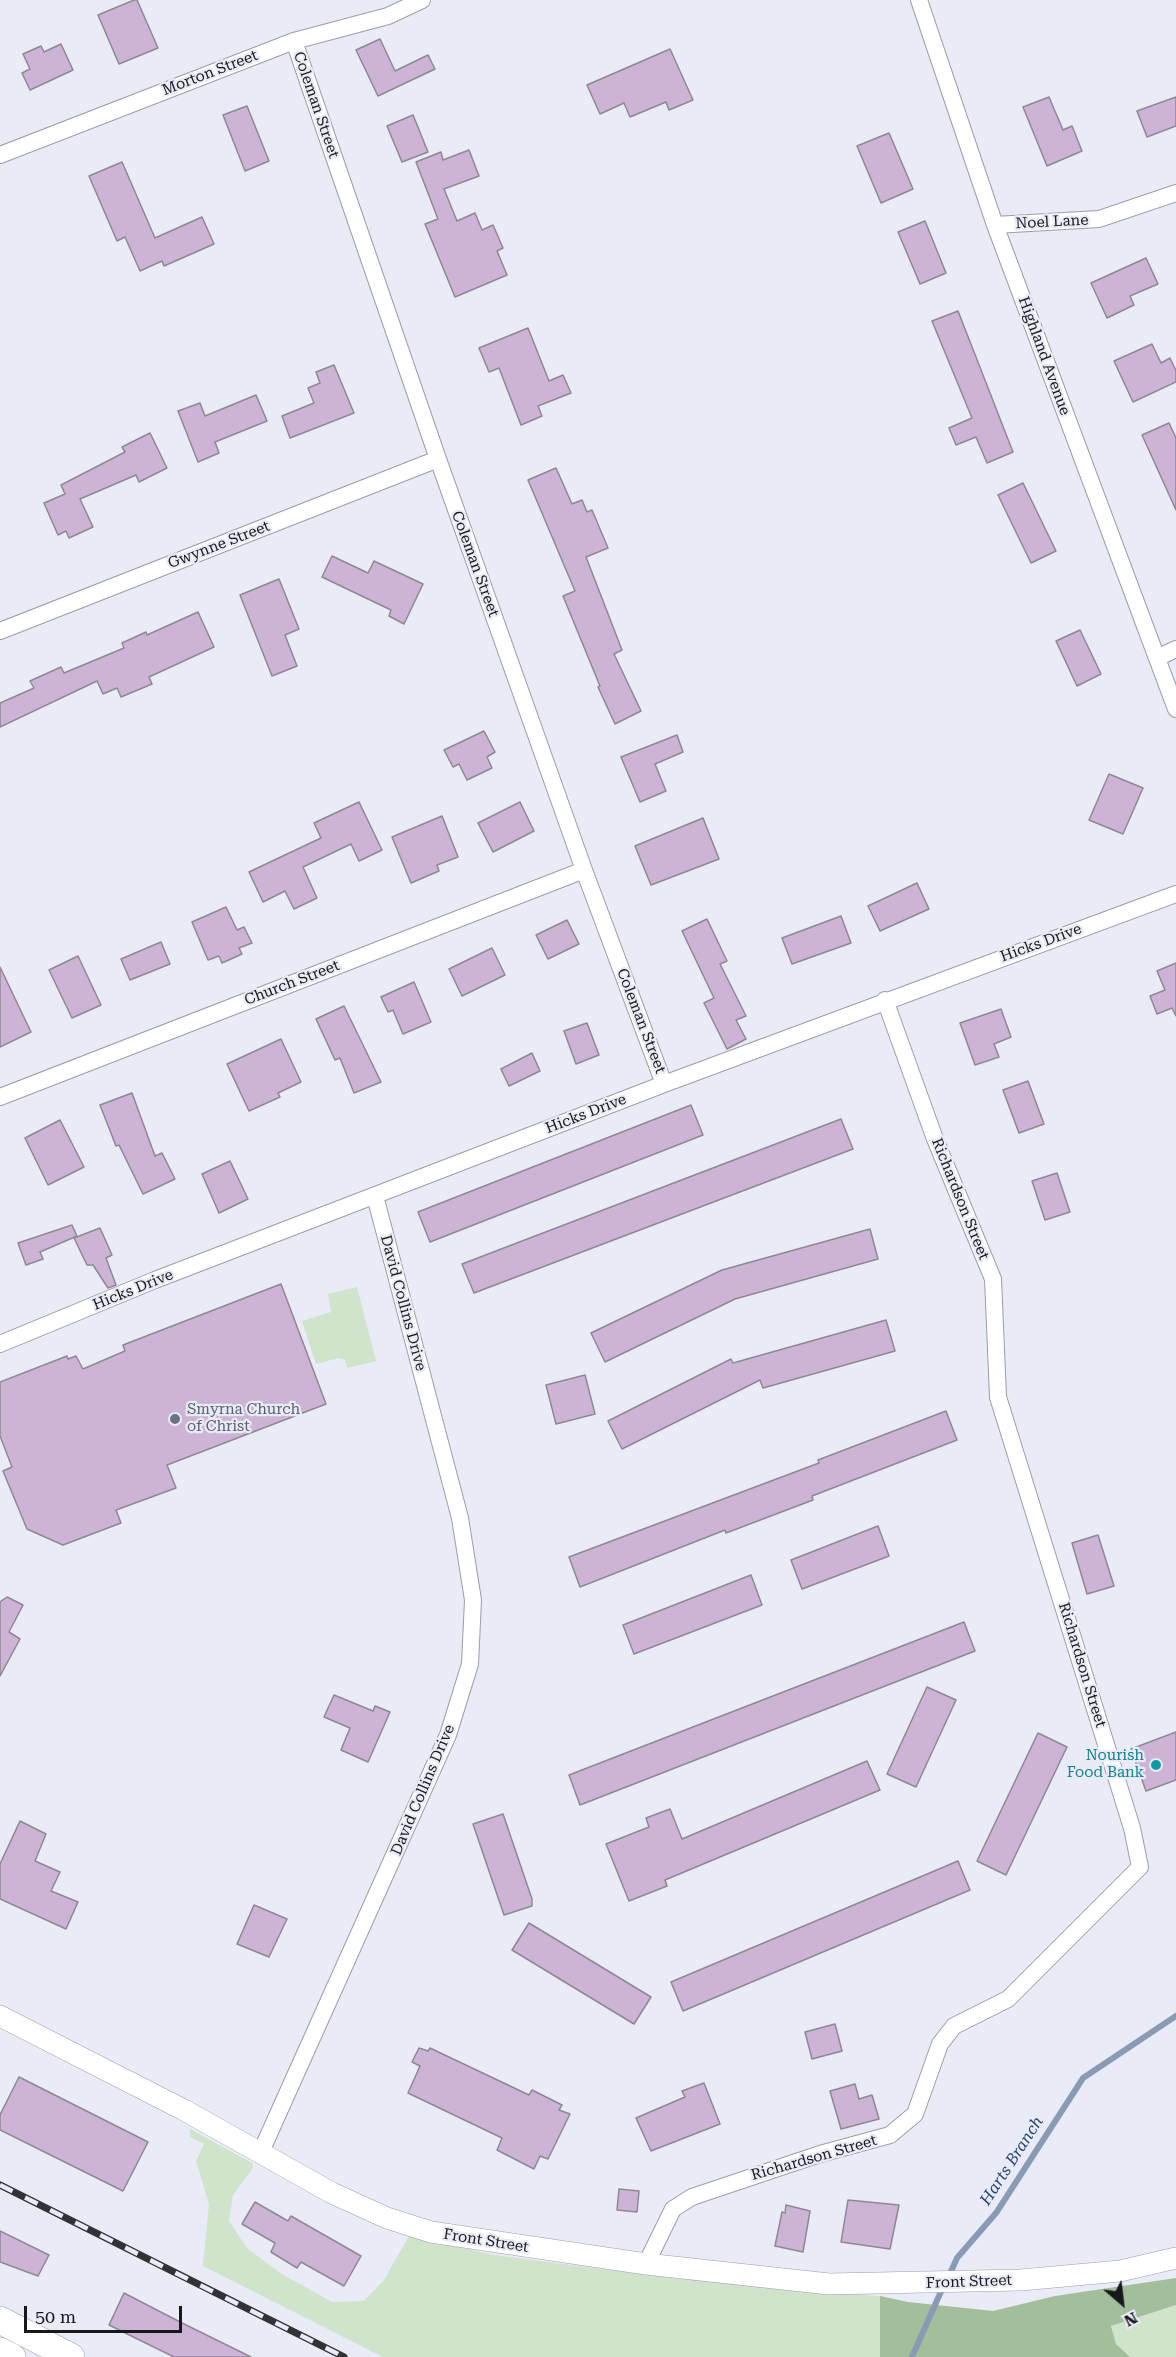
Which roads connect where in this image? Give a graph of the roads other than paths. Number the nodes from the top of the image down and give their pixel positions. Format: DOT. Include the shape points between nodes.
graph roads {
  1 [pos="422,0"];
  2 [pos="919,0"];
  3 [pos="294,41"];
  4 [pos="0,155"];
  5 [pos="1176,193"];
  6 [pos="995,225"];
  7 [pos="438,459"];
  8 [pos="0,631"];
  9 [pos="1176,649"];
  10 [pos="1157,658"];
  11 [pos="1176,709"];
  12 [pos="584,870"];
  13 [pos="1176,894"];
  14 [pos="885,1000"];
  15 [pos="664,1084"];
  16 [pos="0,1097"];
  17 [pos="375,1196"];
  18 [pos="0,1344"];
  19 [pos="0,2016"];
  20 [pos="260,2154"];
  21 [pos="1176,2258"];
  22 [pos="646,2264"];
  23 [pos="0,2320"];
  24 [pos="0,2351"];
  25 [pos="12,2357"];
  26 [pos="71,2357"];
  1 -- 3 [label="street, Morton Street" via="388,16"];
  2 -- 6 [label="street, Highland Avenue"];
  3 -- 4 [label="street, Morton Street"];
  3 -- 7 [label="street, Coleman Street"];
  5 -- 6 [label="street, Noel Lane" via="1099,219"];
  6 -- 10 [label="street, Highland Avenue"];
  7 -- 8 [label="street, Gwynne Street"];
  7 -- 12 [label="street, Coleman Street"];
  9 -- 10 [label="street"];
  10 -- 11 [label="street, Highland Avenue"];
  12 -- 15 [label="street, Coleman Street"];
  12 -- 16 [label="street, Church Street"];
  13 -- 14 [label="street, Hicks Drive"];
  14 -- 15 [label="street, Hicks Drive"];
  14 -- 22 [label="street, Richardson Street" via="935,1139 993,1280 998,1397 1132,1827 1140,1867 1008,1999 954,2026 940,2044 915,2114 890,2135 692,2197 673,2209"];
  15 -- 17 [label="street, Hicks Drive"];
  17 -- 18 [label="street, Hicks Drive"];
  17 -- 20 [label="street, David Collins Drive" via="460,1518 473,1600 470,1664 448,1735"];
  19 -- 20 [label="street, Front Street" via="184,2110"];
  20 -- 22 [label="street, Front Street" via="387,2218 431,2232"];
  21 -- 22 [label="street, Front Street" via="1120,2271 913,2284 829,2284"];
  23 -- 26 [label="main road"];
  24 -- 25 [label="main road"];
}
